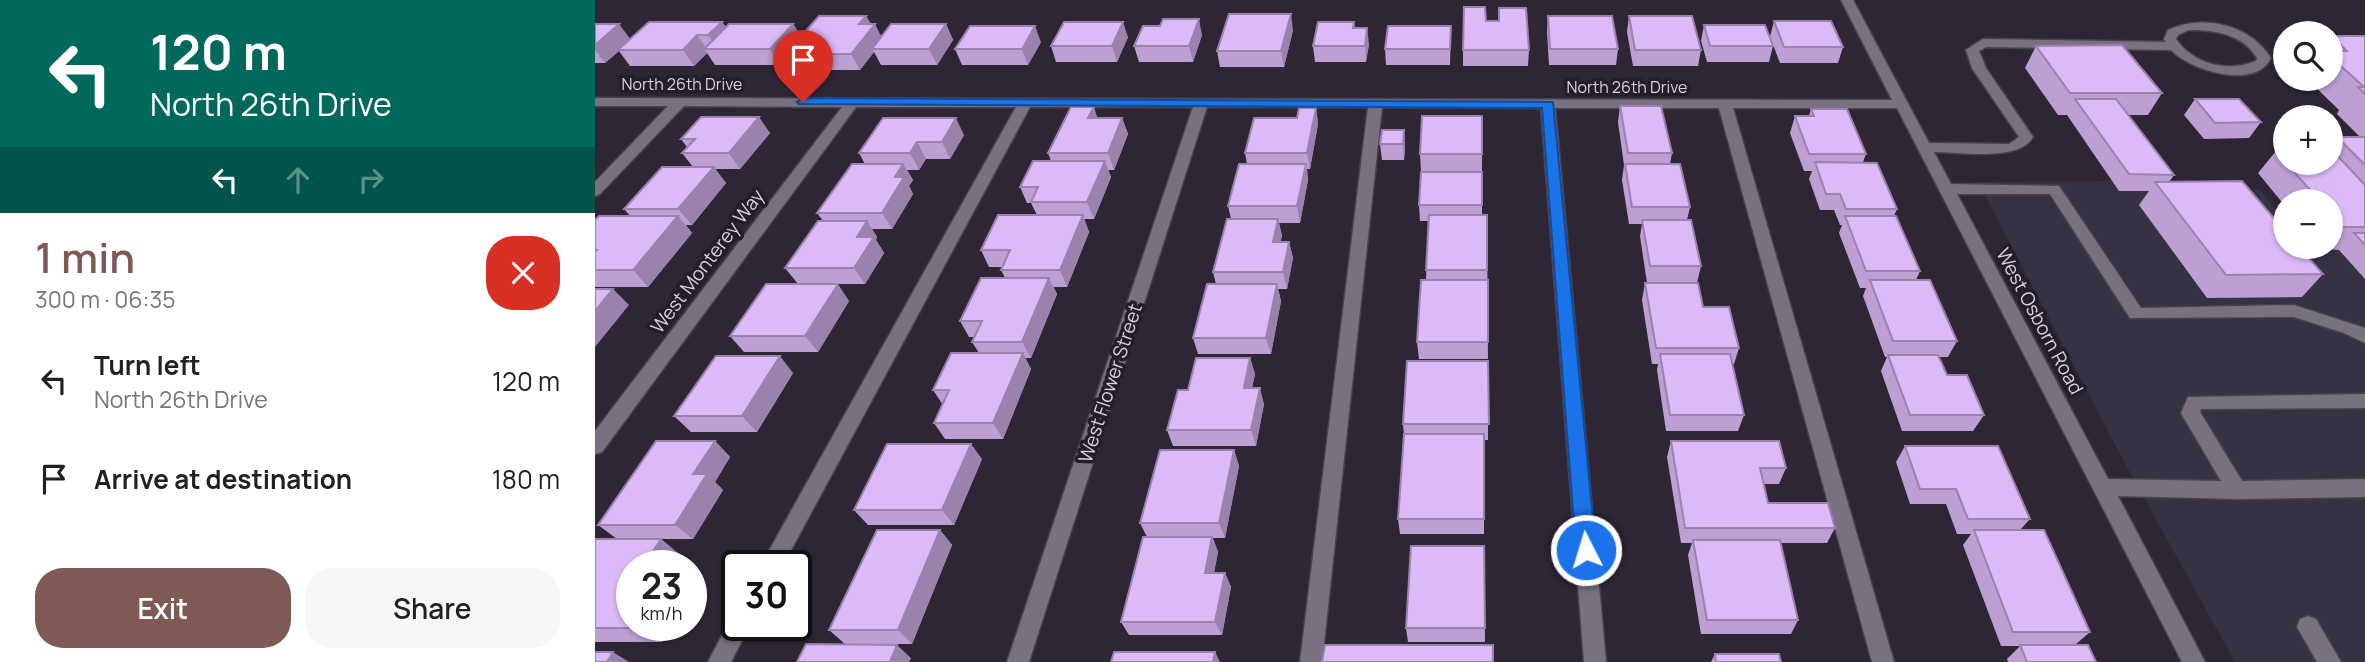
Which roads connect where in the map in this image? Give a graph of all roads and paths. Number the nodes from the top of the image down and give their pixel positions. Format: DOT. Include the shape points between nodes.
graph roads {
  1 [pos="1847,0"];
  2 [pos="2173,46"];
  3 [pos="595,102"];
  4 [pos="680,102"];
  5 [pos="852,102"];
  6 [pos="1026,102"];
  7 [pos="1201,103"];
  8 [pos="1375,104"];
  9 [pos="1548,104"];
  10 [pos="1725,104"];
  11 [pos="1903,104"];
  12 [pos="1926,147"];
  13 [pos="1947,189"];
  14 [pos="595,191"];
  15 [pos="2365,336"];
  16 [pos="2365,401"];
  17 [pos="595,446"];
  18 [pos="2103,487"];
  19 [pos="2365,488"];
  20 [pos="2237,490"];
  21 [pos="780,550"];
  22 [pos="2308,628"];
  23 [pos="730,641"];
  24 [pos="719,662"];
  25 [pos="1018,662"];
  26 [pos="1311,662"];
  27 [pos="1595,662"];
  28 [pos="1882,662"];
  29 [pos="2194,662"];
  30 [pos="2330,662"];
  1 -- 11 [label="street, West Osborn Road"];
  2 -- 2 [label="street" via="2193,60 2225,70 2253,69 2264,58 2252,43 2213,27 2177,29 2170,39"];
  2 -- 12 [label="street" via="1983,43 1972,50 1979,68 2026,137 2011,148"];
  3 -- 4 [label="street, North 26th Drive"];
  4 -- 5 [label="street, North 26th Drive"];
  4 -- 14 [label="street"];
  5 -- 6 [label="street, North 26th Drive"];
  5 -- 17 [label="street, West Monterey Way"];
  6 -- 7 [label="street, North 26th Drive"];
  6 -- 21 [label="street"];
  7 -- 8 [label="street, North 26th Drive"];
  7 -- 25 [label="street, West Flower Street"];
  8 -- 9 [label="street, North 26th Drive"];
  8 -- 26 [label="street"];
  9 -- 10 [label="street, North 26th Drive"];
  9 -- 27 [label="street"];
  10 -- 11 [label="street, North 26th Drive"];
  10 -- 28 [label="street"];
  11 -- 12 [label="street, West Osborn Road"];
  12 -- 13 [label="street, West Osborn Road"];
  13 -- 15 [label="street" via="2055,189 2136,314 2294,311"];
  13 -- 18 [label="street, West Osborn Road"];
  16 -- 20 [label="street" via="2195,402 2190,414"];
  18 -- 20 [label="street"];
  18 -- 29 [label="street, West Osborn Road"];
  19 -- 20 [label="street"];
  22 -- 30 [label="street"];
  23 -- 24 [label="street"];
}
